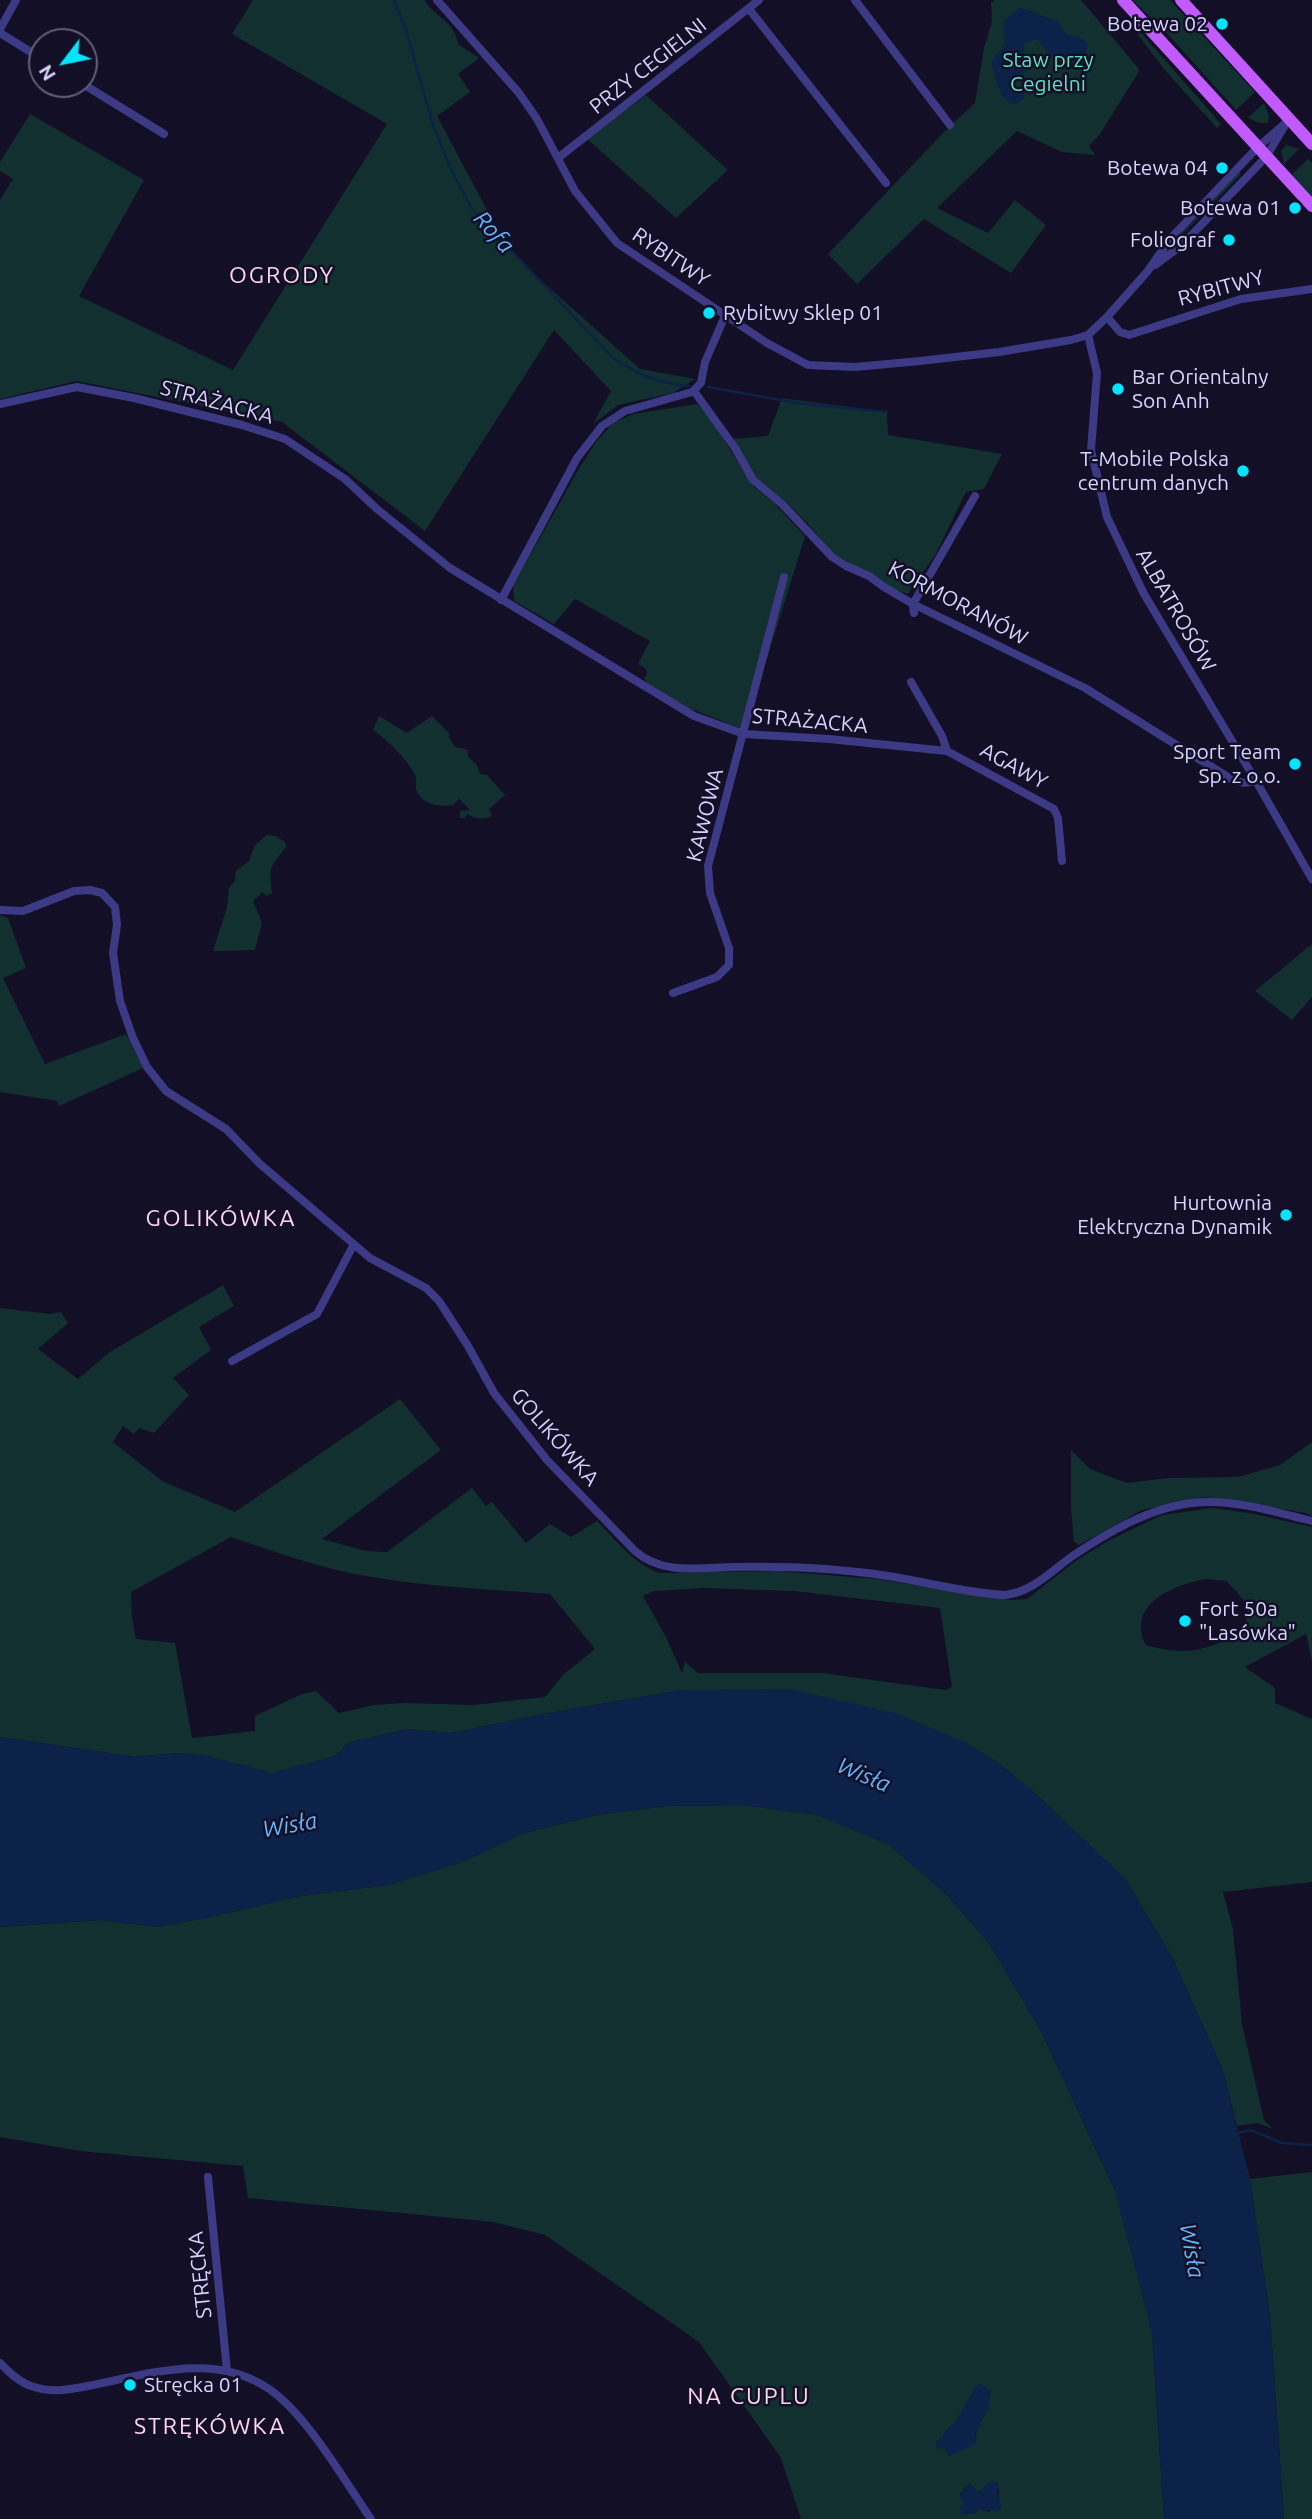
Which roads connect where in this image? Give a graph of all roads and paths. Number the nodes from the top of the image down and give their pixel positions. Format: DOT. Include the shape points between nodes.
graph roads {
  1 [pos="16,0"];
  2 [pos="437,0"];
  3 [pos="759,0"];
  4 [pos="855,0"];
  5 [pos="1123,0"];
  6 [pos="1181,0"];
  7 [pos="749,9"];
  8 [pos="0,31"];
  9 [pos="28,50"];
  10 [pos="98,93"];
  11 [pos="1290,119"];
  12 [pos="950,125"];
  13 [pos="164,134"];
  14 [pos="1312,144"];
  15 [pos="1261,152"];
  16 [pos="558,158"];
  17 [pos="886,183"];
  18 [pos="1312,206"];
  19 [pos="1312,289"];
  20 [pos="725,316"];
  21 [pos="1107,317"];
  22 [pos="1088,335"];
  23 [pos="694,391"];
  24 [pos="0,404"];
  25 [pos="975,496"];
  26 [pos="784,577"];
  27 [pos="500,600"];
  28 [pos="914,608"];
  29 [pos="911,682"];
  30 [pos="744,734"];
  31 [pos="947,751"];
  32 [pos="1256,781"];
  33 [pos="1062,861"];
  34 [pos="1312,879"];
  35 [pos="0,910"];
  36 [pos="673,993"];
  37 [pos="354,1244"];
  38 [pos="232,1361"];
  39 [pos="1312,1521"];
  40 [pos="208,2177"];
  41 [pos="0,2363"];
  42 [pos="227,2371"];
  43 [pos="371,2519"];
  1 -- 8 [label="street"];
  2 -- 16 [label="street, RYBITWY" via="519,93"];
  3 -- 7 [label="street, PRZY CEGIELNI"];
  4 -- 12 [label="street"];
  5 -- 15 [label="main road"];
  6 -- 11 [label="main road"];
  7 -- 16 [label="street, PRZY CEGIELNI"];
  7 -- 17 [label="street"];
  8 -- 9 [label="street"];
  10 -- 13 [label="street"];
  11 -- 14 [label="main road"];
  11 -- 15 [label="street, RYBITWY"];
  15 -- 18 [label="main road"];
  15 -- 21 [label="street, RYBITWY" via="1182,245 1147,272"];
  16 -- 20 [label="street, RYBITWY" via="575,191 617,243"];
  19 -- 21 [label="street, RYBITWY" via="1241,299 1129,335"];
  20 -- 22 [label="street, RYBITWY" via="808,365 855,367 920,361"];
  20 -- 23 [label="street"];
  21 -- 22 [label="street, RYBITWY"];
  22 -- 32 [label="street, ALBATROSÓW" via="1097,373 1091,450 1107,517 1143,594"];
  23 -- 27 [label="street" via="625,411 602,426 578,458"];
  23 -- 28 [label="street, KORMORANÓW" via="753,480 832,557"];
  24 -- 27 [label="street, STRAŻACKA" via="77,387 285,439 345,480 450,568"];
  25 -- 28 [label="street"];
  26 -- 30 [label="street"];
  27 -- 30 [label="street, STRAŻACKA" via="694,716"];
  28 -- 32 [label="street, KORMORANÓW" via="1084,688 1233,780"];
  29 -- 31 [label="street"];
  30 -- 31 [label="street, STRAŻACKA"];
  30 -- 36 [label="street, KAWOWA" via="708,866 710,894 729,948 729,965 717,977"];
  31 -- 33 [label="street, AGAWY" via="1054,809"];
  32 -- 34 [label="street, ALBATROSÓW"];
  35 -- 37 [label="street, GOLIKÓWKA" via="23,911 75,891 102,893 115,907 113,953 120,1001 147,1067 166,1091 226,1129"];
  37 -- 38 [label="street" via="317,1314"];
  37 -- 39 [label="street, GOLIKÓWKA" via="370,1258 426,1288 439,1301 494,1393 547,1460 635,1551 663,1567 788,1566 884,1575 1005,1595 1031,1587 1103,1535 1154,1511 1206,1502"];
  40 -- 42 [label="street, STRĘCKA"];
  41 -- 42 [label="street" via="27,2385 59,2390 179,2368"];
  42 -- 43 [label="street" via="267,2387 294,2410"];
}
